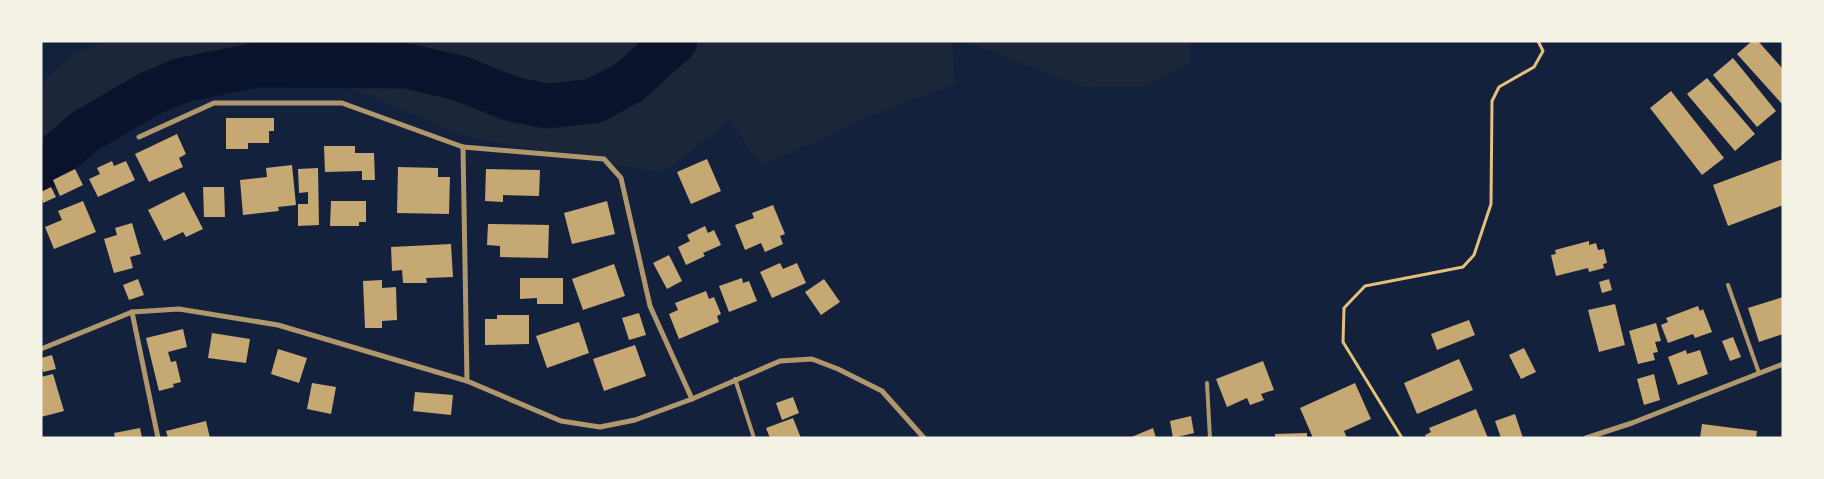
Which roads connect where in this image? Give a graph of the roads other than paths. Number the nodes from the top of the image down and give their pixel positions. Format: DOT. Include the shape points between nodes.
graph roads {
  1 [pos="139,137"];
  2 [pos="463,147"];
  3 [pos="1728,285"];
  4 [pos="132,312"];
  5 [pos="41,349"];
  6 [pos="1783,364"];
  7 [pos="1759,373"];
  8 [pos="735,379"];
  9 [pos="467,381"];
  10 [pos="1207,383"];
  11 [pos="692,399"];
  12 [pos="158,438"];
  13 [pos="754,438"];
  14 [pos="924,438"];
  15 [pos="1210,438"];
  16 [pos="1586,438"];
  1 -- 2 [label="street" via="214,104 342,103"];
  2 -- 9 [label="street"];
  2 -- 11 [label="street" via="604,159 622,178 650,306"];
  3 -- 7 [label="lane"];
  4 -- 5 [label="street"];
  4 -- 9 [label="street" via="179,309 278,325"];
  4 -- 12 [label="street"];
  6 -- 7 [label="street"];
  7 -- 16 [label="street"];
  8 -- 11 [label="street"];
  8 -- 13 [label="lane"];
  8 -- 14 [label="street" via="780,361 812,359 838,368 882,391"];
  9 -- 11 [label="street" via="560,422 600,427 635,420"];
  10 -- 15 [label="lane"];
}
